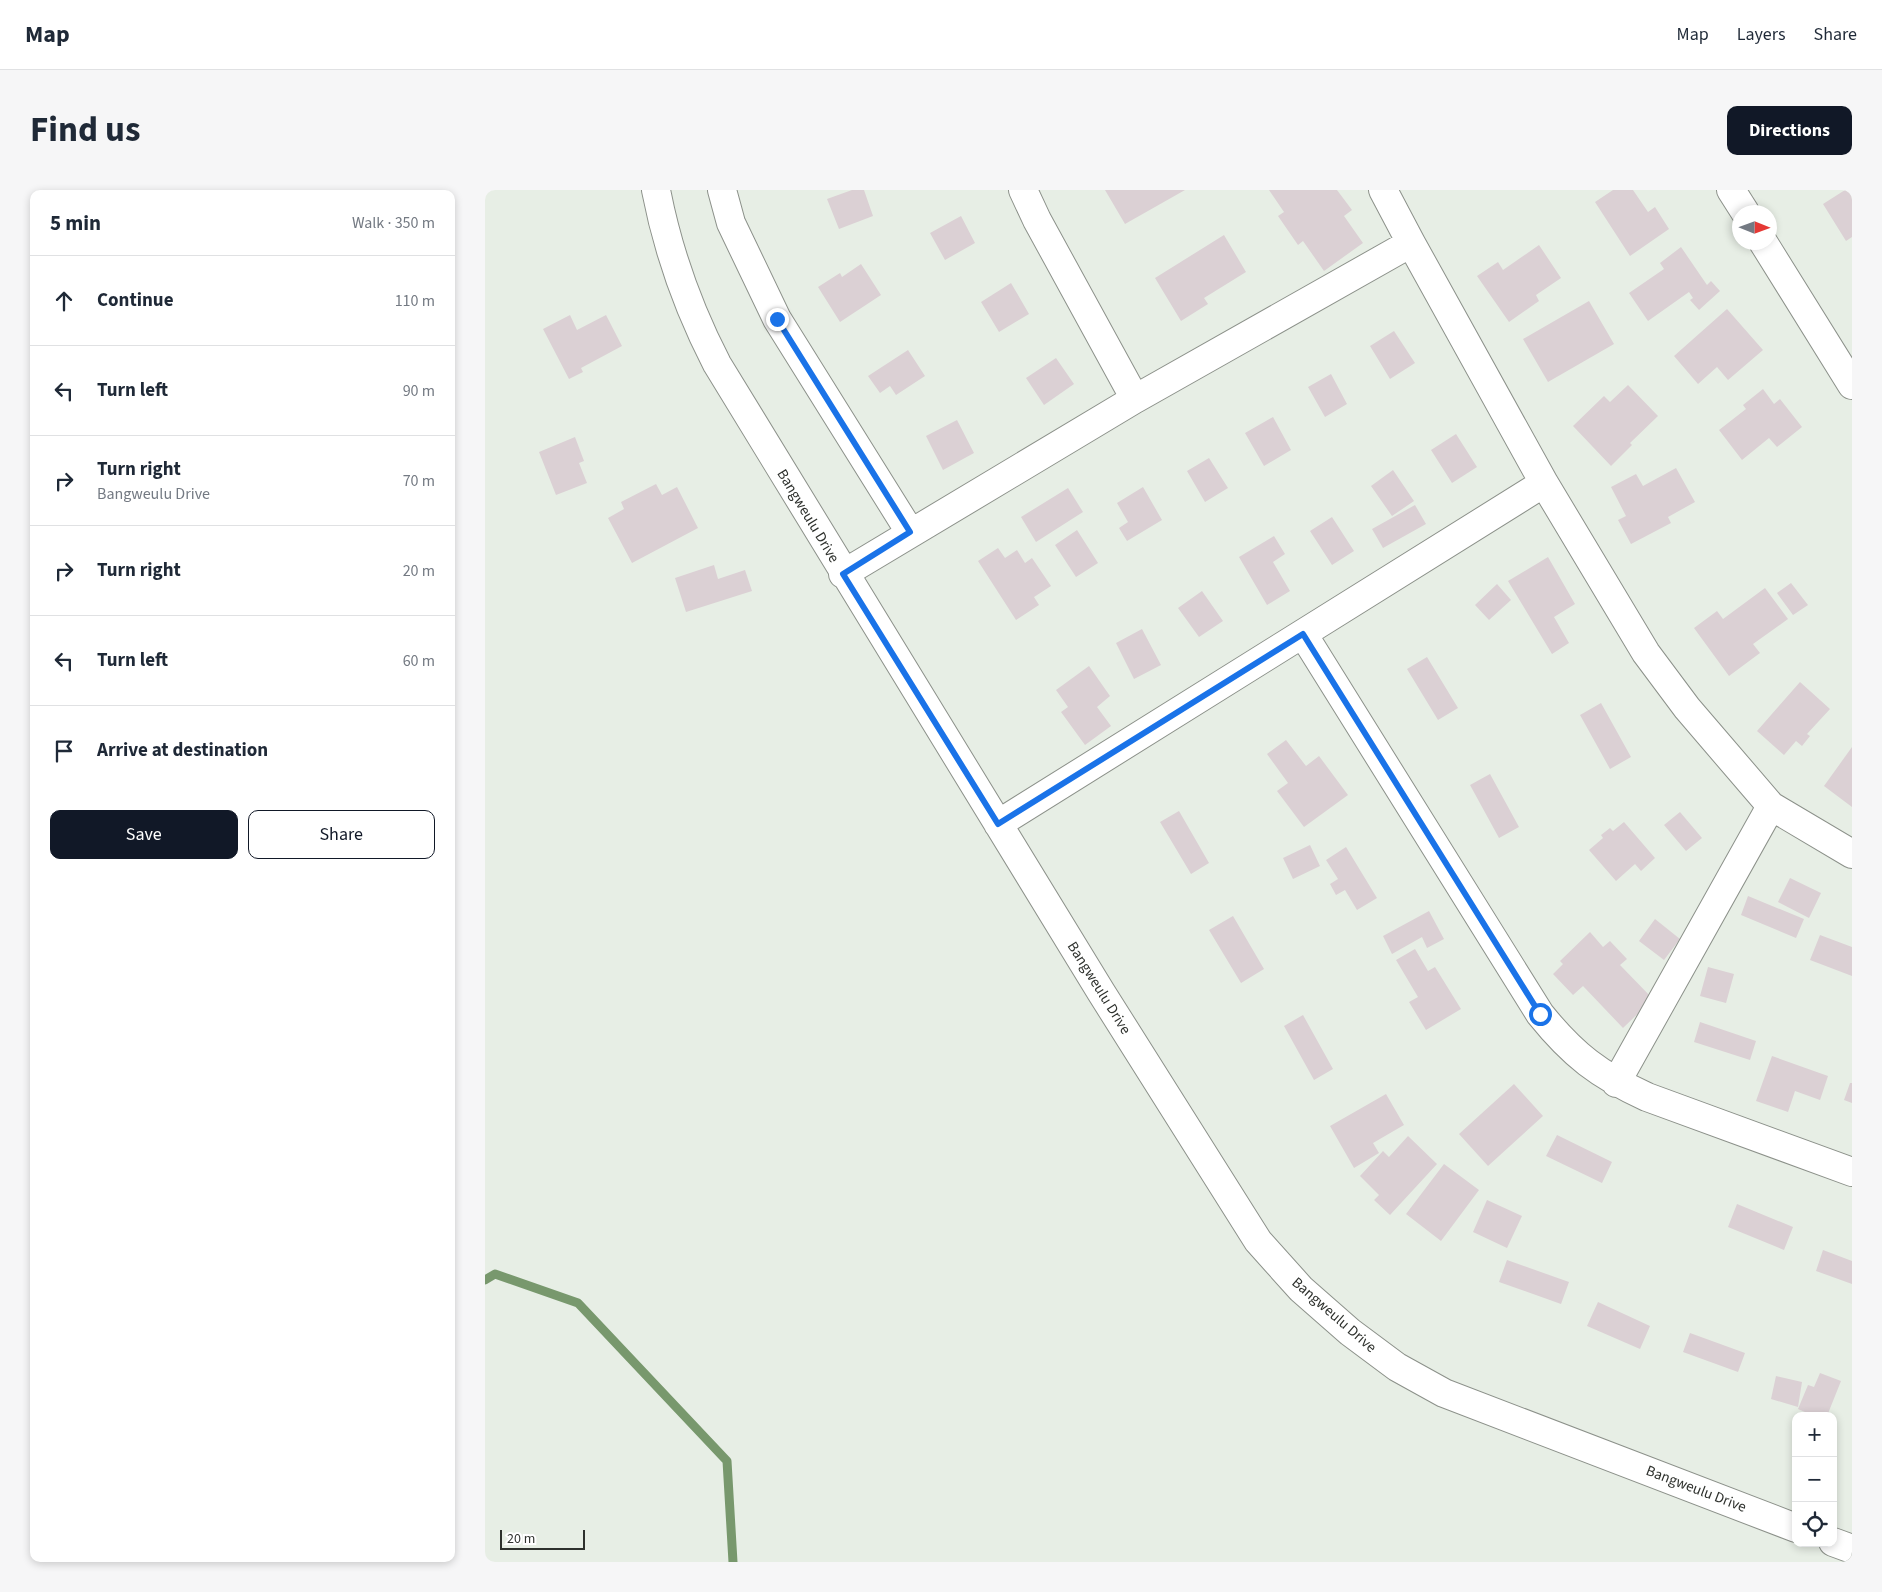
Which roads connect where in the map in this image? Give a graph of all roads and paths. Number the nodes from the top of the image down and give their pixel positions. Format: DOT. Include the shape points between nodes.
graph roads {
  1 [pos="657,190"];
  2 [pos="722,190"];
  3 [pos="1023,190"];
  4 [pos="1383,190"];
  5 [pos="1731,190"];
  6 [pos="1741,205"];
  7 [pos="1411,243"];
  8 [pos="1768,250"];
  9 [pos="1852,385"];
  10 [pos="1135,399"];
  11 [pos="1544,483"];
  12 [pos="910,532"];
  13 [pos="843,574"];
  14 [pos="1303,634"];
  15 [pos="1771,806"];
  16 [pos="998,824"];
  17 [pos="1852,854"];
  18 [pos="1616,1083"];
  19 [pos="1852,1172"];
  20 [pos="1792,1526"];
  21 [pos="1837,1543"];
  22 [pos="1852,1549"];
  1 -- 13 [label="street, Bangweulu Drive" via="677,274 694,319 717,364"];
  2 -- 12 [label="street" via="731,222 777,319"];
  3 -- 10 [label="street"];
  4 -- 7 [label="street"];
  5 -- 6 [label="street"];
  7 -- 10 [label="street"];
  7 -- 11 [label="street"];
  8 -- 9 [label="street"];
  10 -- 12 [label="street"];
  11 -- 14 [label="street"];
  11 -- 15 [label="street" via="1646,653 1687,708"];
  12 -- 13 [label="street"];
  13 -- 16 [label="street, Bangweulu Drive"];
  14 -- 16 [label="street"];
  14 -- 18 [label="street" via="1540,1014 1561,1040"];
  15 -- 17 [label="street"];
  15 -- 18 [label="street"];
  16 -- 20 [label="street, Bangweulu Drive" via="1259,1241 1301,1289 1397,1367 1444,1393"];
  18 -- 19 [label="street"];
  21 -- 22 [label="street"];
}
